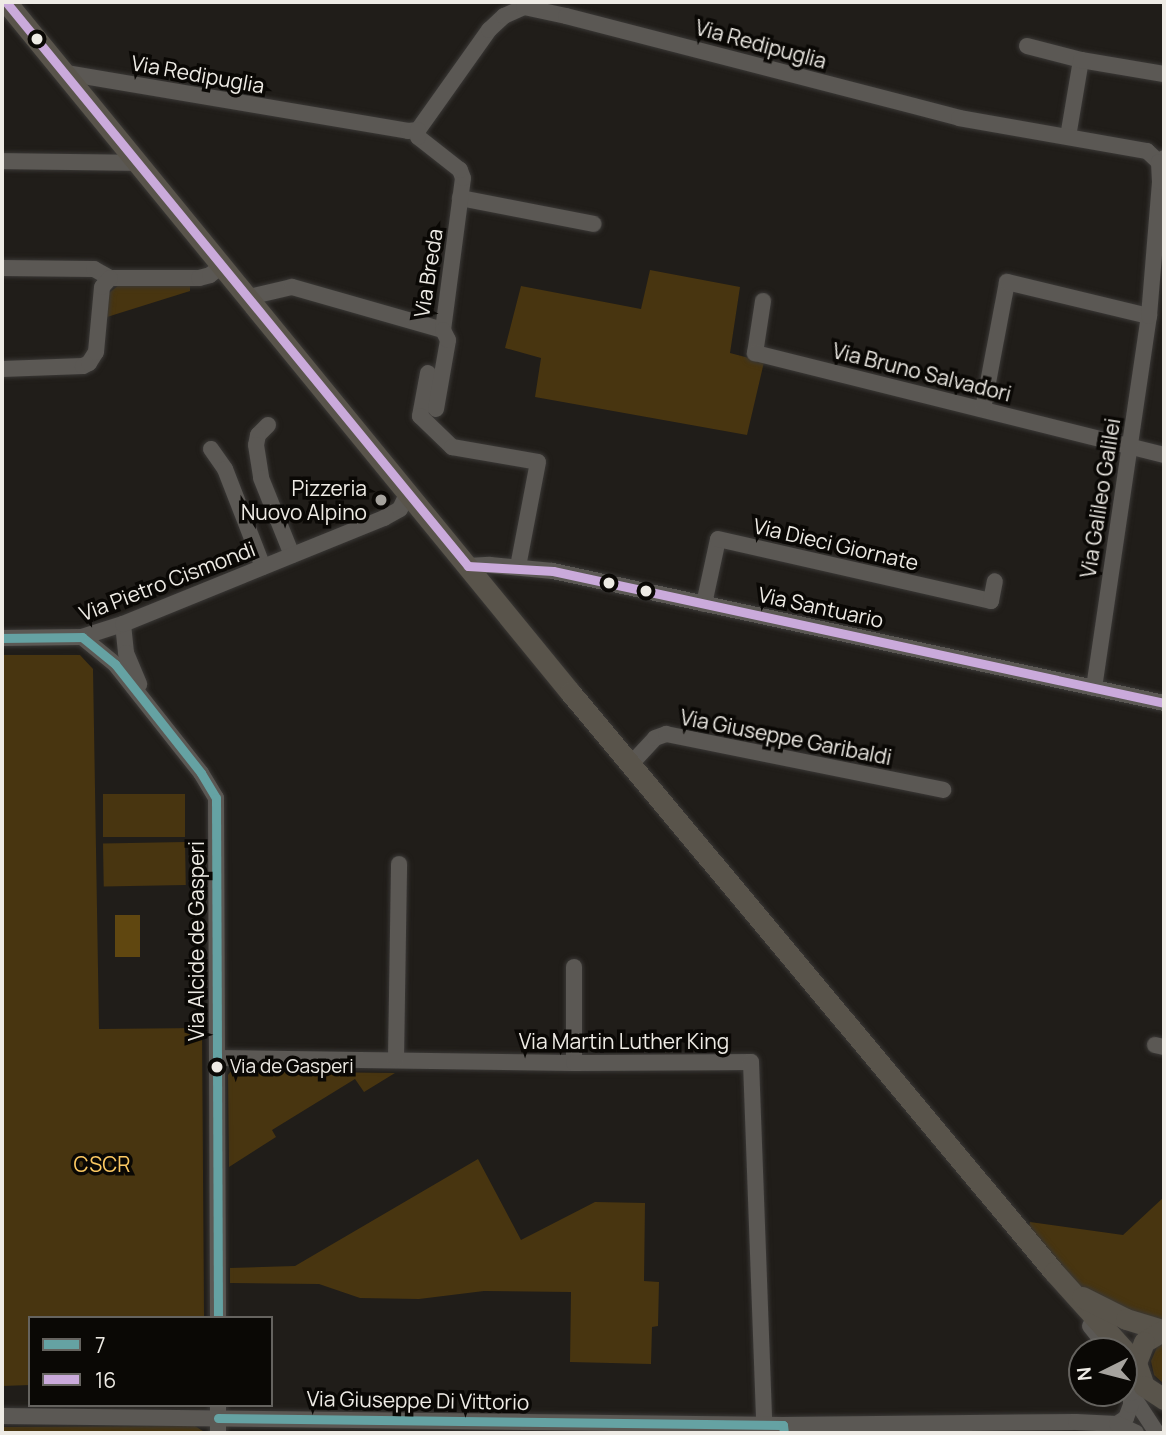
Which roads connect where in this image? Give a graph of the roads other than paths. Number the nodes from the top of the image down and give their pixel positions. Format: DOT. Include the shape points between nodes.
graph roads {
  1 [pos="6,2"];
  2 [pos="1027,46"];
  3 [pos="1081,60"];
  4 [pos="66,73"];
  5 [pos="1164,74"];
  6 [pos="418,130"];
  7 [pos="1068,137"];
  8 [pos="1162,160"];
  9 [pos="2,161"];
  10 [pos="139,163"];
  11 [pos="460,198"];
  12 [pos="594,224"];
  13 [pos="1158,248"];
  14 [pos="223,265"];
  15 [pos="2,268"];
  16 [pos="110,278"];
  17 [pos="249,297"];
  18 [pos="763,301"];
  19 [pos="1149,316"];
  20 [pos="443,330"];
  21 [pos="2,369"];
  22 [pos="428,373"];
  23 [pos="436,409"];
  24 [pos="984,409"];
  25 [pos="268,425"];
  26 [pos="1130,447"];
  27 [pos="211,449"];
  28 [pos="1164,455"];
  29 [pos="408,492"];
  30 [pos="292,555"];
  31 [pos="468,566"];
  32 [pos="263,567"];
  33 [pos="518,567"];
  34 [pos="995,581"];
  35 [pos="704,604"];
  36 [pos="123,624"];
  37 [pos="100,632"];
  38 [pos="82,637"];
  39 [pos="2,638"];
  40 [pos="126,653"];
  41 [pos="1094,688"];
  42 [pos="1164,703"];
  43 [pos="153,711"];
  44 [pos="631,764"];
  45 [pos="943,790"];
  46 [pos="399,864"];
  47 [pos="574,967"];
  48 [pos="218,1058"];
  49 [pos="396,1059"];
  50 [pos="574,1063"];
  51 [pos="1054,1272"];
  52 [pos="1068,1289"];
  53 [pos="218,1316"];
  54 [pos="1163,1330"];
  55 [pos="1099,1337"];
  56 [pos="1107,1337"];
  57 [pos="1138,1352"];
  58 [pos="1138,1377"];
  59 [pos="1164,1399"];
  60 [pos="1129,1407"];
  61 [pos="1138,1407"];
  62 [pos="2,1416"];
  63 [pos="218,1419"];
  64 [pos="764,1425"];
  65 [pos="1112,1427"];
  66 [pos="929,1428"];
  67 [pos="783,1429"];
  68 [pos="1136,1433"];
  69 [pos="1157,1433"];
  1 -- 4 [label="main road"];
  2 -- 3 [label="street"];
  3 -- 5 [label="street"];
  3 -- 7 [label="street"];
  4 -- 6 [label="street, Via Redipuglia"];
  4 -- 10 [label="main road"];
  6 -- 7 [label="street, Via Redipuglia" via="489,30 504,16 524,8 959,118"];
  6 -- 11 [label="street, Via Breda" via="418,137 460,170"];
  7 -- 8 [label="street, Via Redipuglia" via="1147,151"];
  8 -- 13 [label="street, Via Galileo Galilei"];
  9 -- 10 [label="street"];
  10 -- 14 [label="main road"];
  11 -- 12 [label="street"];
  11 -- 20 [label="street, Via Breda"];
  13 -- 19 [label="street, Via Galileo Galilei"];
  14 -- 16 [label="street" via="199,278"];
  14 -- 17 [label="main road"];
  15 -- 16 [label="street" via="94,269"];
  16 -- 21 [label="street" via="102,287 96,352 89,363"];
  17 -- 20 [label="street, Via Breda" via="292,287"];
  17 -- 29 [label="main road"];
  18 -- 24 [label="street, Via Bruno Salvadori" via="755,353"];
  19 -- 24 [label="street" via="1007,282"];
  19 -- 26 [label="street, Via Galileo Galilei"];
  20 -- 23 [label="street" via="448,340"];
  22 -- 33 [label="street" via="420,416 452,447 538,462"];
  24 -- 26 [label="street, Via Bruno Salvadori"];
  25 -- 30 [label="street" via="256,445 261,478"];
  26 -- 28 [label="street, Via Bruno Salvadori"];
  26 -- 41 [label="street, Via Galileo Galilei"];
  27 -- 32 [label="street" via="225,469"];
  29 -- 30 [label="street, Via Pietro Cismondi" via="400,509 384,518"];
  29 -- 31 [label="main road"];
  30 -- 32 [label="street, Via Pietro Cismondi"];
  31 -- 33 [label="street, Via Santuario"];
  31 -- 44 [label="main road"];
  32 -- 36 [label="street, Via Pietro Cismondi"];
  33 -- 35 [label="street, Via Santuario"];
  34 -- 35 [label="street, Via Dieci Giornate" via="991,601 718,539"];
  35 -- 41 [label="street, Via Santuario"];
  36 -- 37 [label="street, Via Pietro Cismondi"];
  36 -- 40 [label="street, Via Alcide de Gasperi"];
  37 -- 38 [label="street, Via Pietro Cismondi"];
  37 -- 40 [label="street, Via Alcide de Gasperi" via="114,636"];
  38 -- 39 [label="street, Via Pietro Cismondi"];
  38 -- 43 [label="street, Via Alcide de Gasperi" via="115,663"];
  40 -- 43 [label="street, Via Alcide de Gasperi"];
  41 -- 42 [label="street, Via Santuario"];
  43 -- 48 [label="street, Via Alcide de Gasperi" via="216,798"];
  44 -- 45 [label="street, Via Giuseppe Garibaldi" via="655,738 666,734"];
  44 -- 51 [label="main road"];
  46 -- 49 [label="street"];
  47 -- 50 [label="street"];
  48 -- 49 [label="street, Via Martin Luther King"];
  48 -- 53 [label="street, Via Alcide de Gasperi"];
  49 -- 50 [label="street, Via Martin Luther King"];
  50 -- 64 [label="street, Via Martin Luther King" via="751,1062"];
  51 -- 52 [label="main road"];
  51 -- 55 [label="street"];
  52 -- 54 [label="main road" via="1098,1307"];
  52 -- 56 [label="main road"];
  54 -- 57 [label="main road" via="1144,1342"];
  58 -- 59 [label="main road"];
  60 -- 65 [label="street"];
  61 -- 69 [label="street"];
  62 -- 63 [label="street, Via Giuseppe Di Vittorio"];
  63 -- 64 [label="street, Via Giuseppe Di Vittorio"];
  64 -- 67 [label="street, Via Giuseppe Di Vittorio"];
  65 -- 66 [label="street, Via Giuseppe Di Vittorio"];
  65 -- 68 [label="street"];
  66 -- 67 [label="street, Via Giuseppe Di Vittorio"];
}
